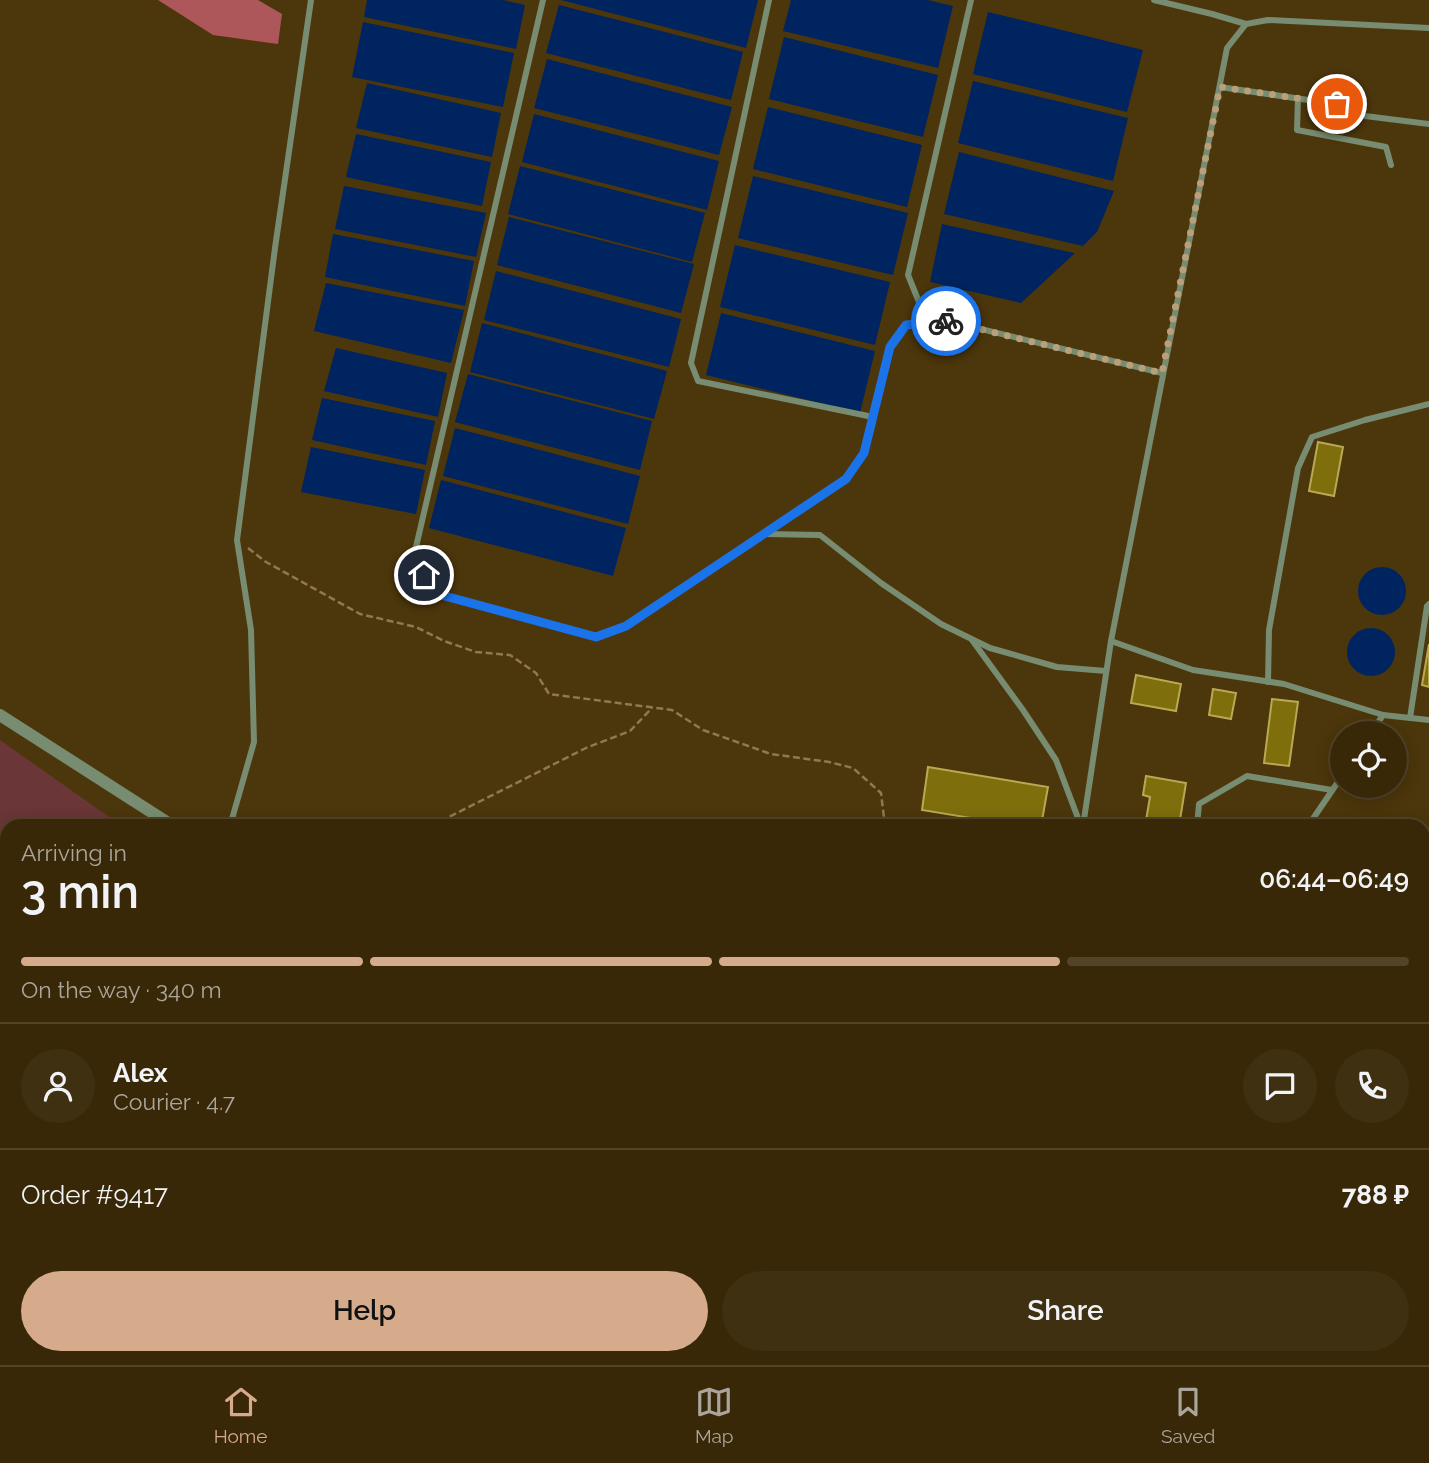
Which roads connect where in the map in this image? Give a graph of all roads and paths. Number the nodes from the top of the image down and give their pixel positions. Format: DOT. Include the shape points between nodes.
graph roads {
  1 [pos="311,0"];
  2 [pos="543,0"];
  3 [pos="769,0"];
  4 [pos="971,0"];
  5 [pos="1154,0"];
  6 [pos="1246,24"];
  7 [pos="1429,28"];
  8 [pos="1220,87"];
  9 [pos="1298,98"];
  10 [pos="1429,124"];
  11 [pos="1391,165"];
  12 [pos="944,320"];
  13 [pos="1162,373"];
  14 [pos="1429,404"];
  15 [pos="873,417"];
  16 [pos="764,534"];
  17 [pos="237,540"];
  18 [pos="1429,604"];
  19 [pos="971,639"];
  20 [pos="1111,641"];
  21 [pos="1106,671"];
  22 [pos="1268,682"];
  23 [pos="653,708"];
  24 [pos="0,715"];
  25 [pos="1383,715"];
  26 [pos="1410,718"];
  27 [pos="1429,720"];
  28 [pos="1379,721"];
  29 [pos="1330,790"];
  30 [pos="1330,793"];
  31 [pos="162,819"];
  32 [pos="232,819"];
  33 [pos="445,819"];
  34 [pos="884,819"];
  35 [pos="1079,819"];
  36 [pos="1083,819"];
  37 [pos="1198,819"];
  38 [pos="1313,819"];
  1 -- 17 [label="lane"];
  2 -- 16 [label="lane" via="416,547 424,575 441,595 596,637 626,626"];
  3 -- 15 [label="lane" via="691,363 698,381"];
  4 -- 12 [label="lane" via="908,275 919,302"];
  5 -- 6 [label="lane"];
  6 -- 7 [label="lane" via="1268,20"];
  6 -- 8 [label="lane" via="1227,48"];
  8 -- 9 [label="lane"];
  8 -- 13 [label="lane"];
  9 -- 10 [label="lane" via="1356,107 1365,116"];
  9 -- 11 [label="lane" via="1297,130 1386,147"];
  12 -- 13 [label="lane"];
  12 -- 15 [label="lane" via="906,325 890,347"];
  13 -- 20 [label="lane"];
  14 -- 22 [label="lane" via="1312,437 1298,468 1269,630"];
  15 -- 16 [label="lane" via="864,453 846,479"];
  16 -- 19 [label="lane" via="820,535 901,597"];
  17 -- 23 [label="path" via="266,562 360,614 416,627 476,652 510,655 536,673 549,694"];
  17 -- 32 [label="lane" via="251,630 254,741"];
  18 -- 26 [label="lane"];
  19 -- 21 [label="lane" via="1056,667"];
  19 -- 35 [label="lane" via="1056,760"];
  20 -- 21 [label="lane"];
  20 -- 22 [label="lane" via="1194,670"];
  21 -- 36 [label="lane"];
  22 -- 25 [label="lane"];
  23 -- 33 [label="path" via="630,731 586,748"];
  23 -- 34 [label="path" via="671,710 703,730 771,754 853,768 881,793"];
  24 -- 31 [label="street"];
  25 -- 26 [label="lane"];
  25 -- 28 [label="lane"];
  26 -- 27 [label="lane"];
  29 -- 37 [label="lane" via="1247,776 1199,804"];
  30 -- 38 [label="lane"];
}
